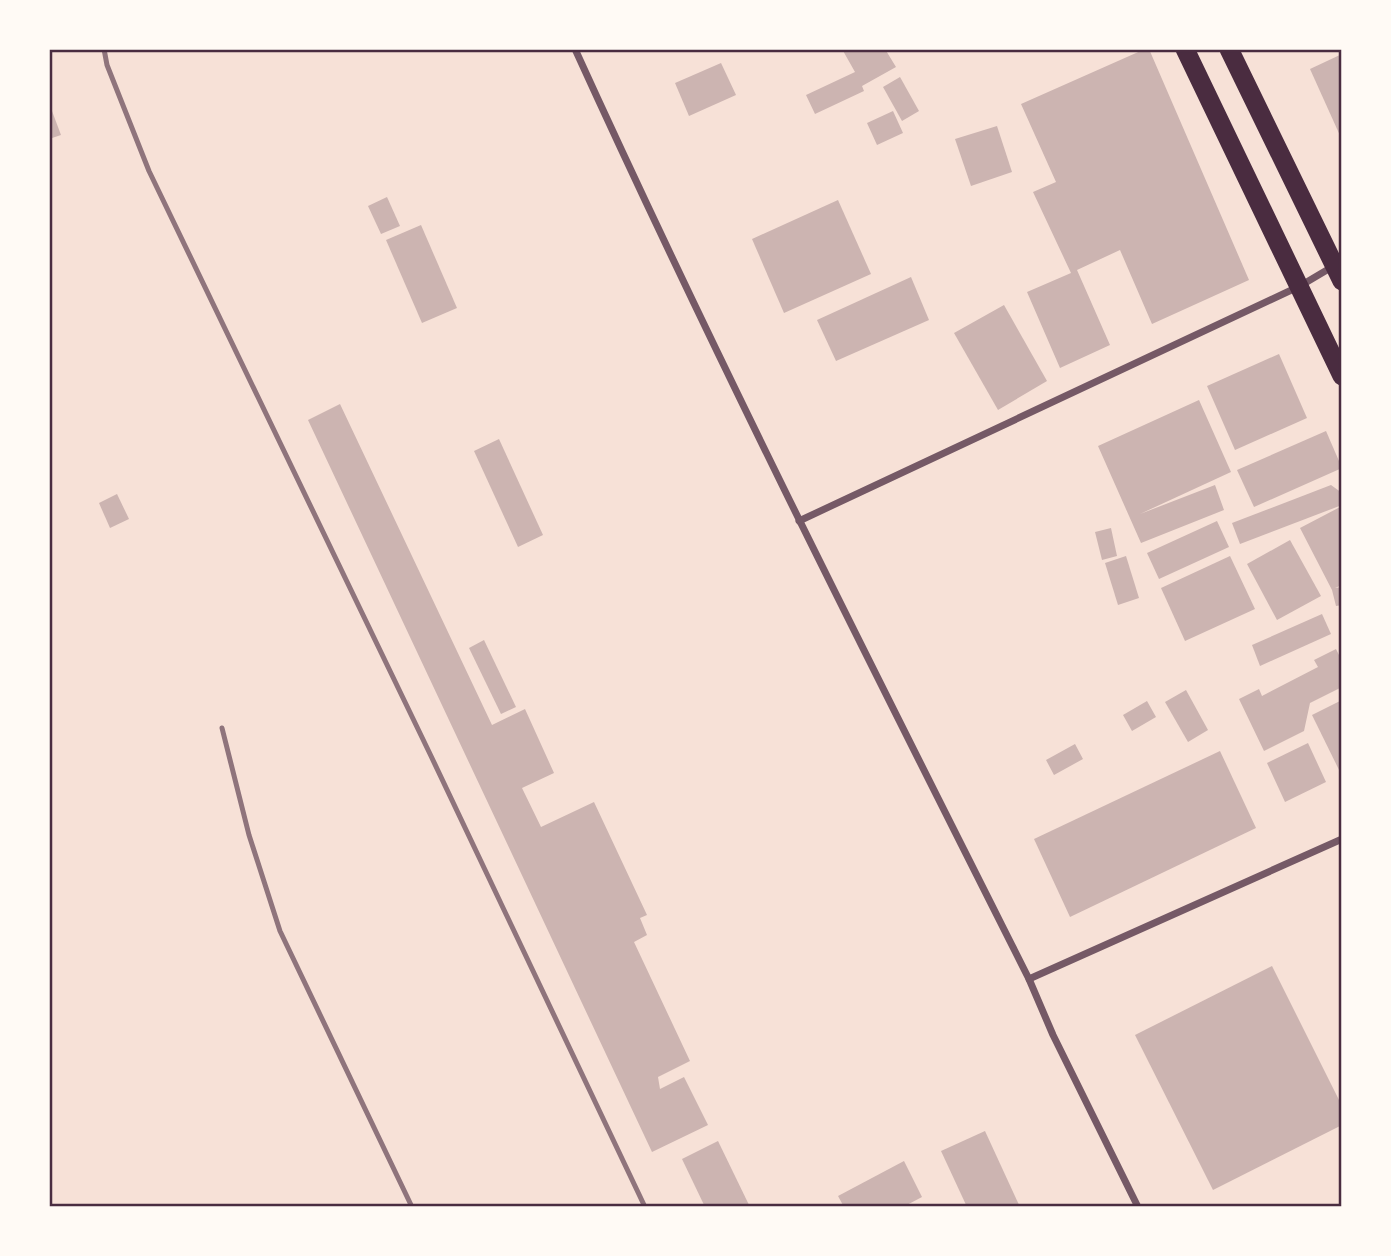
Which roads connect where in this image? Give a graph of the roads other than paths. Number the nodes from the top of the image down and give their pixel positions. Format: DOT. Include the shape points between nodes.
graph roads {
  1 [pos="575,49"];
  2 [pos="1185,49"];
  3 [pos="1229,49"];
  4 [pos="1340,269"];
  5 [pos="1300,286"];
  6 [pos="1342,376"];
  7 [pos="799,521"];
  8 [pos="1342,839"];
  9 [pos="1029,979"];
  10 [pos="1138,1207"];
  1 -- 7 [label="street"];
  2 -- 5 [label="highway"];
  3 -- 4 [label="highway"];
  4 -- 5 [label="street"];
  5 -- 6 [label="highway"];
  5 -- 7 [label="street"];
  7 -- 9 [label="street"];
  8 -- 9 [label="street"];
  9 -- 10 [label="street"];
}
